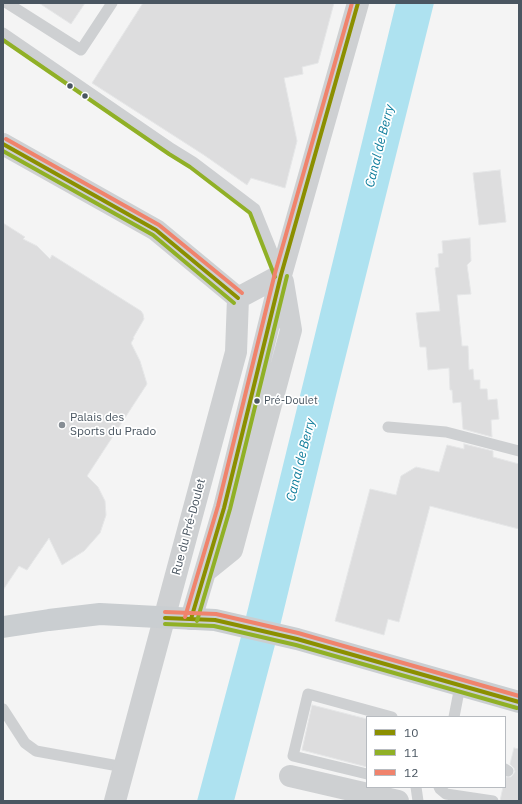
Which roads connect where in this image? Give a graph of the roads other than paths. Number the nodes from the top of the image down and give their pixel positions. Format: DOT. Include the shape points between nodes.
graph roads {
  1 [pos="7,3"];
  2 [pos="112,3"];
  3 [pos="358,3"];
  4 [pos="3,33"];
  5 [pos="3,144"];
  6 [pos="281,275"];
  7 [pos="238,298"];
  8 [pos="388,427"];
  9 [pos="519,451"];
  10 [pos="165,618"];
  11 [pos="191,619"];
  12 [pos="3,627"];
  13 [pos="460,686"];
  14 [pos="519,702"];
  15 [pos="3,709"];
  16 [pos="388,716"];
  17 [pos="454,716"];
  18 [pos="124,766"];
  19 [pos="366,774"];
  20 [pos="290,776"];
  21 [pos="416,788"];
  22 [pos="440,788"];
  23 [pos="337,794"];
  24 [pos="115,801"];
  25 [pos="398,801"];
  26 [pos="418,801"];
  27 [pos="493,801"];
  1 -- 2 [label="lane" via="81,50"];
  3 -- 6 [label="street"];
  4 -- 6 [label="lane" via="193,162 255,209"];
  5 -- 7 [label="street" via="156,230"];
  6 -- 7 [label="street"];
  6 -- 11 [label="street" via="292,330 232,550 206,571"];
  7 -- 10 [label="street, Rue du Pré-Doulet" via="236,352"];
  8 -- 9 [label="lane" via="446,432"];
  10 -- 11 [label="main road"];
  10 -- 12 [label="main road" via="100,614"];
  10 -- 18 [label="street, Rue du Pré-Doulet"];
  11 -- 13 [label="main road" via="215,620 297,639"];
  13 -- 14 [label="main road"];
  13 -- 17 [label="lane"];
  15 -- 18 [label="lane" via="26,743 36,750"];
  16 -- 19 [label="lane" via="308,694 293,756"];
  18 -- 24 [label="street, Rue du Pré-Doulet"];
  20 -- 23 [label="street"];
  21 -- 26 [label="lane"];
  22 -- 27 [label="lane" via="446,794"];
  23 -- 25 [label="street"];
}
